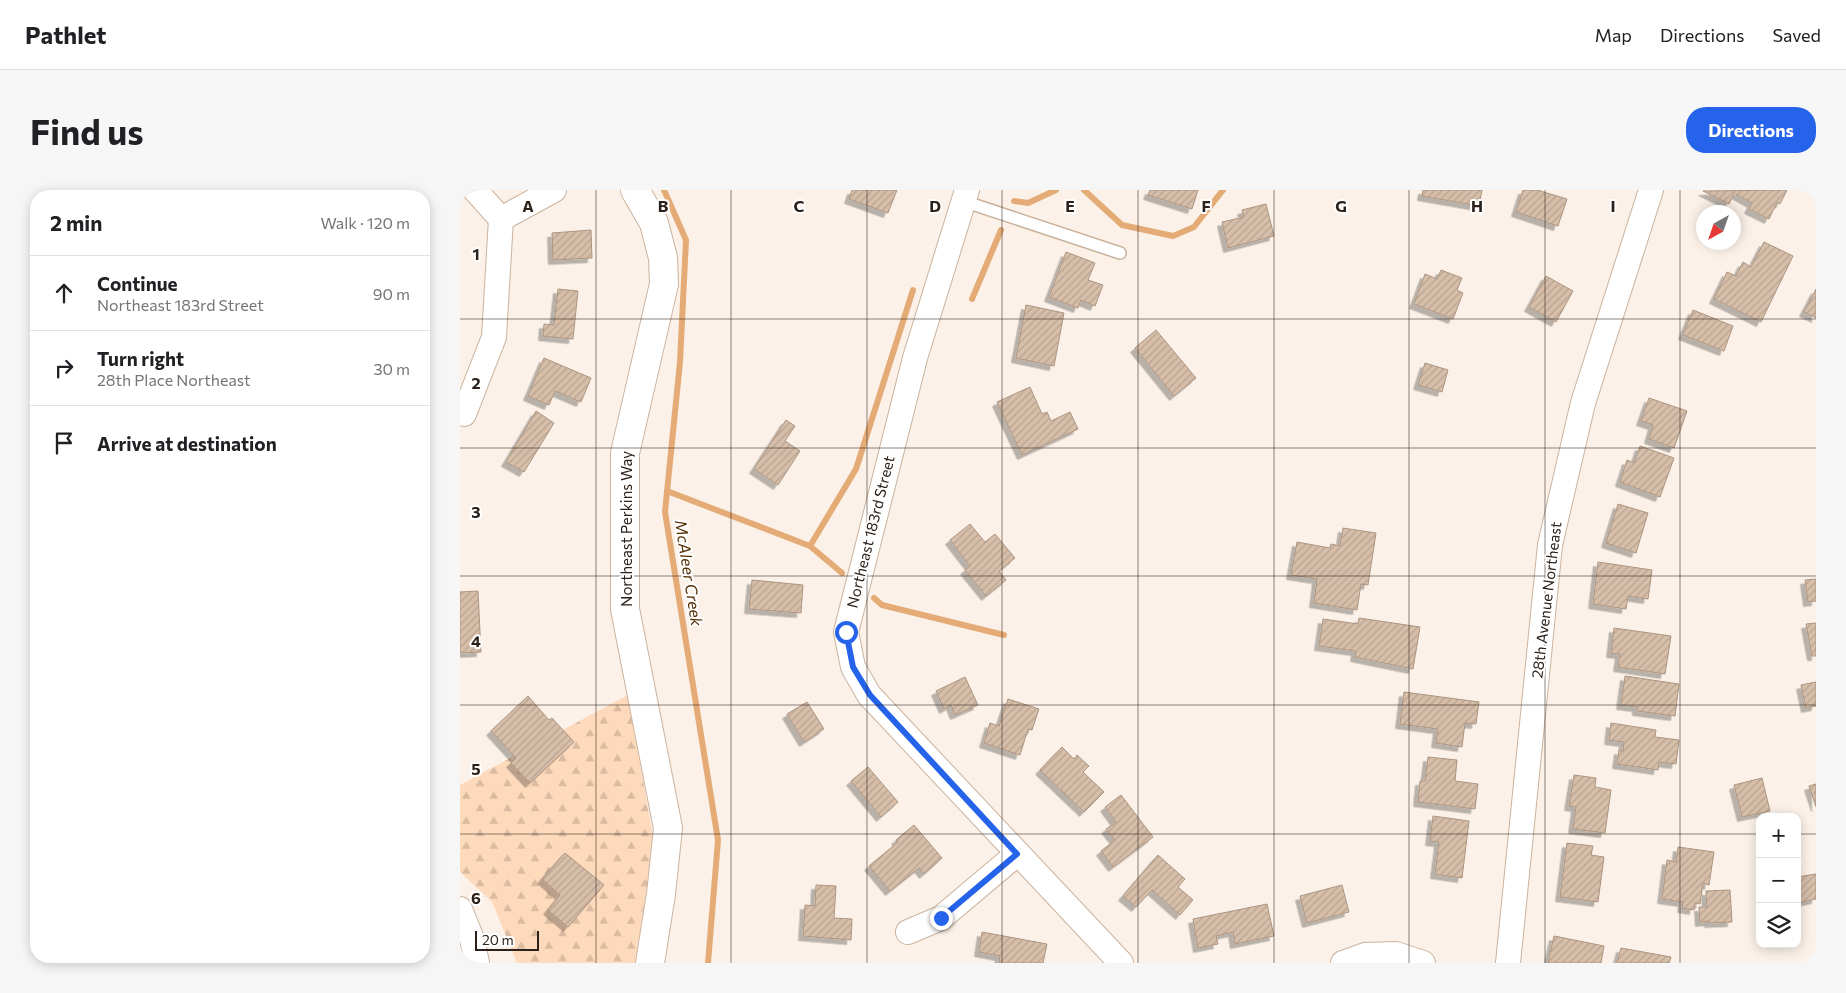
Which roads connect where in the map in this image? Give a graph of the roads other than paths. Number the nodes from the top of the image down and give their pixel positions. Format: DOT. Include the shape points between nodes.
graph roads {
  1 [pos="475,190"];
  2 [pos="554,190"];
  3 [pos="635,190"];
  4 [pos="1651,190"];
  5 [pos="965,195"];
  6 [pos="502,219"];
  7 [pos="1120,253"];
  8 [pos="464,414"];
  9 [pos="1017,854"];
  10 [pos="460,909"];
  11 [pos="908,932"];
  12 [pos="477,963"];
  13 [pos="650,963"];
  14 [pos="1120,963"];
  15 [pos="1343,963"];
  16 [pos="1423,963"];
  17 [pos="1508,963"];
  1 -- 6 [label="street"];
  2 -- 6 [label="street"];
  3 -- 13 [label="street, Northeast Perkins Way" via="654,223 663,258 664,284 625,453 625,609 668,828"];
  4 -- 17 [label="street, 28th Avenue Northeast" via="1582,403 1550,545"];
  5 -- 7 [label="lane"];
  5 -- 9 [label="street, Northeast 183rd Street" via="915,358 846,632 853,667 870,695"];
  6 -- 8 [label="street" via="494,337"];
  9 -- 11 [label="street" via="941,918"];
  9 -- 14 [label="street, Northeast 183rd Street"];
  10 -- 12 [label="street"];
  15 -- 16 [label="street" via="1365,955 1396,954"];
}
